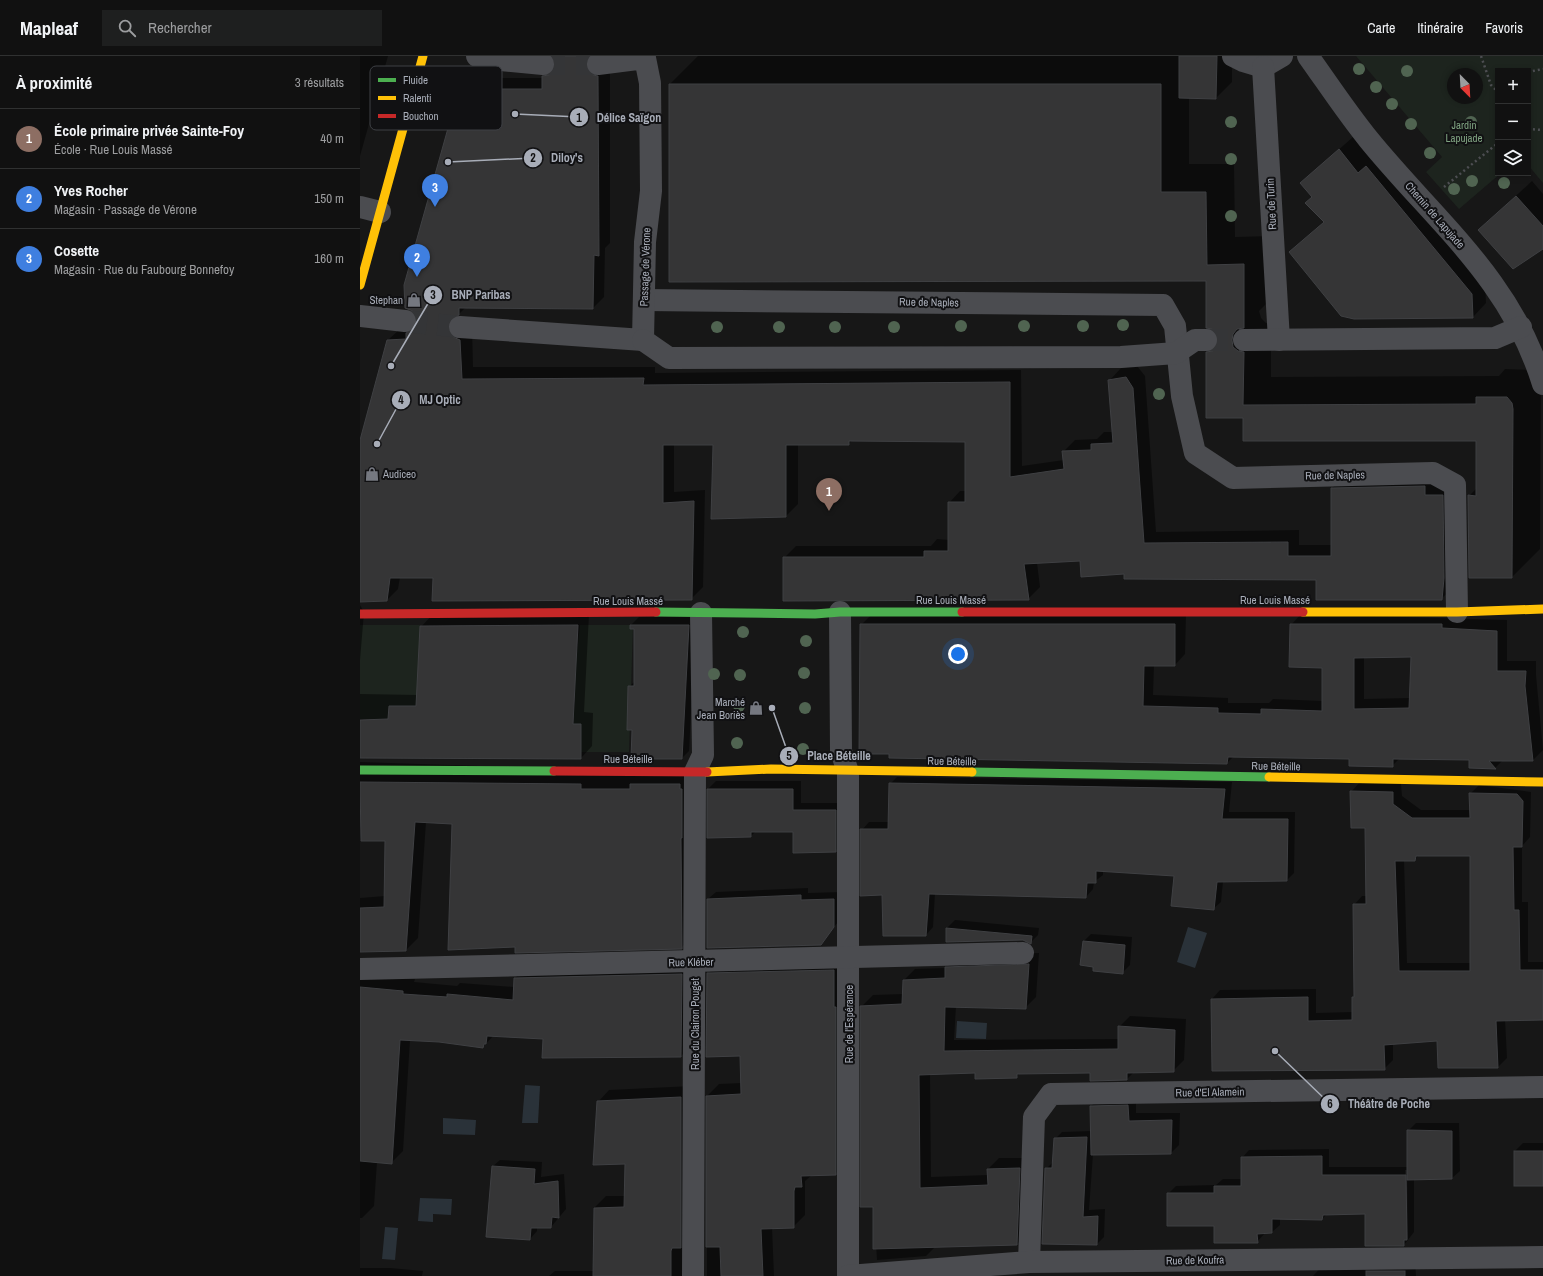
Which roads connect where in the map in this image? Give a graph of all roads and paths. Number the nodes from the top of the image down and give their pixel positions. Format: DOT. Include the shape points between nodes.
graph roads {
  1 [pos="423,56"];
  2 [pos="476,56"];
  3 [pos="1233,56"];
  4 [pos="1282,56"];
  5 [pos="1308,56"];
  6 [pos="1481,56"];
  7 [pos="653,57"];
  8 [pos="543,64"];
  9 [pos="598,64"];
  10 [pos="420,66"];
  11 [pos="1263,67"];
  12 [pos="1543,69"];
  13 [pos="1531,71"];
  14 [pos="1495,89"];
  15 [pos="1531,129"];
  16 [pos="398,130"];
  17 [pos="1543,130"];
  18 [pos="1495,145"];
  19 [pos="1425,203"];
  20 [pos="370,210"];
  21 [pos="360,285"];
  22 [pos="644,300"];
  23 [pos="360,316"];
  24 [pos="405,321"];
  25 [pos="460,327"];
  26 [pos="1521,327"];
  27 [pos="643,340"];
  28 [pos="1206,340"];
  29 [pos="1244,340"];
  30 [pos="1279,340"];
  31 [pos="1176,353"];
  32 [pos="1543,384"];
  33 [pos="1543,609"];
  34 [pos="840,612"];
  35 [pos="1457,612"];
  36 [pos="701,613"];
  37 [pos="360,614"];
  38 [pos="360,770"];
  39 [pos="695,772"];
  40 [pos="848,772"];
  41 [pos="1543,782"];
  42 [pos="1023,953"];
  43 [pos="849,957"];
  44 [pos="695,962"];
  45 [pos="360,969"];
  46 [pos="1543,1087"];
  47 [pos="1543,1256"];
  48 [pos="1029,1262"];
  49 [pos="693,1276"];
  50 [pos="848,1276"];
  1 -- 10 [label="street"];
  2 -- 8 [label="street"];
  3 -- 11 [label="street" via="1243,62"];
  4 -- 11 [label="street"];
  5 -- 19 [label="street, Chemin de Lapujade" via="1368,140"];
  6 -- 14 [label="path" via="1491,85"];
  7 -- 9 [label="street, Passage de Vérone"];
  7 -- 22 [label="street, Passage de Vérone" via="650,82 651,191 645,242"];
  11 -- 30 [label="street, Rue de Turin"];
  12 -- 13 [label="path"];
  15 -- 17 [label="path"];
  16 -- 20 [label="street"];
  18 -- 19 [label="path"];
  19 -- 26 [label="street, Chemin de Lapujade" via="1473,258 1500,293"];
  20 -- 21 [label="street"];
  22 -- 27 [label="street, Passage de Vérone"];
  22 -- 31 [label="street, Rue de Naples" via="1163,304 1175,326"];
  23 -- 24 [label="street"];
  25 -- 27 [label="street"];
  26 -- 30 [label="street" via="1495,338"];
  26 -- 32 [label="street, Chemin de Lapujade"];
  27 -- 31 [label="street" via="669,358 1121,357"];
  28 -- 31 [label="street" via="1195,340"];
  29 -- 30 [label="street"];
  31 -- 35 [label="street, Rue de Naples" via="1182,396 1195,453 1233,478 1433,473 1455,486"];
  33 -- 35 [label="street, Rue Louis Massé"];
  34 -- 35 [label="street, Rue Louis Massé"];
  34 -- 36 [label="street, Rue Louis Massé"];
  34 -- 40 [label="street, Rue de l'Espérance" via="841,751"];
  36 -- 37 [label="street, Rue Louis Massé"];
  36 -- 39 [label="street" via="703,756"];
  38 -- 39 [label="street, Rue Béteille"];
  39 -- 40 [label="street, Rue Béteille" via="771,769"];
  39 -- 44 [label="street, Rue du Clairon Pouget"];
  40 -- 41 [label="street, Rue Béteille"];
  40 -- 43 [label="street, Rue de l'Espérance"];
  42 -- 43 [label="street, Rue Kléber"];
  43 -- 44 [label="street, Rue Kléber"];
  43 -- 50 [label="street, Rue de l'Espérance"];
  44 -- 45 [label="street, Rue Kléber"];
  44 -- 49 [label="street, Rue du Clairon Pouget"];
  46 -- 48 [label="street, Rue d'El Alamein" via="1051,1094 1034,1116"];
  47 -- 48 [label="street, Rue de Koufra"];
  48 -- 50 [label="street, Rue de Koufra"];
}
